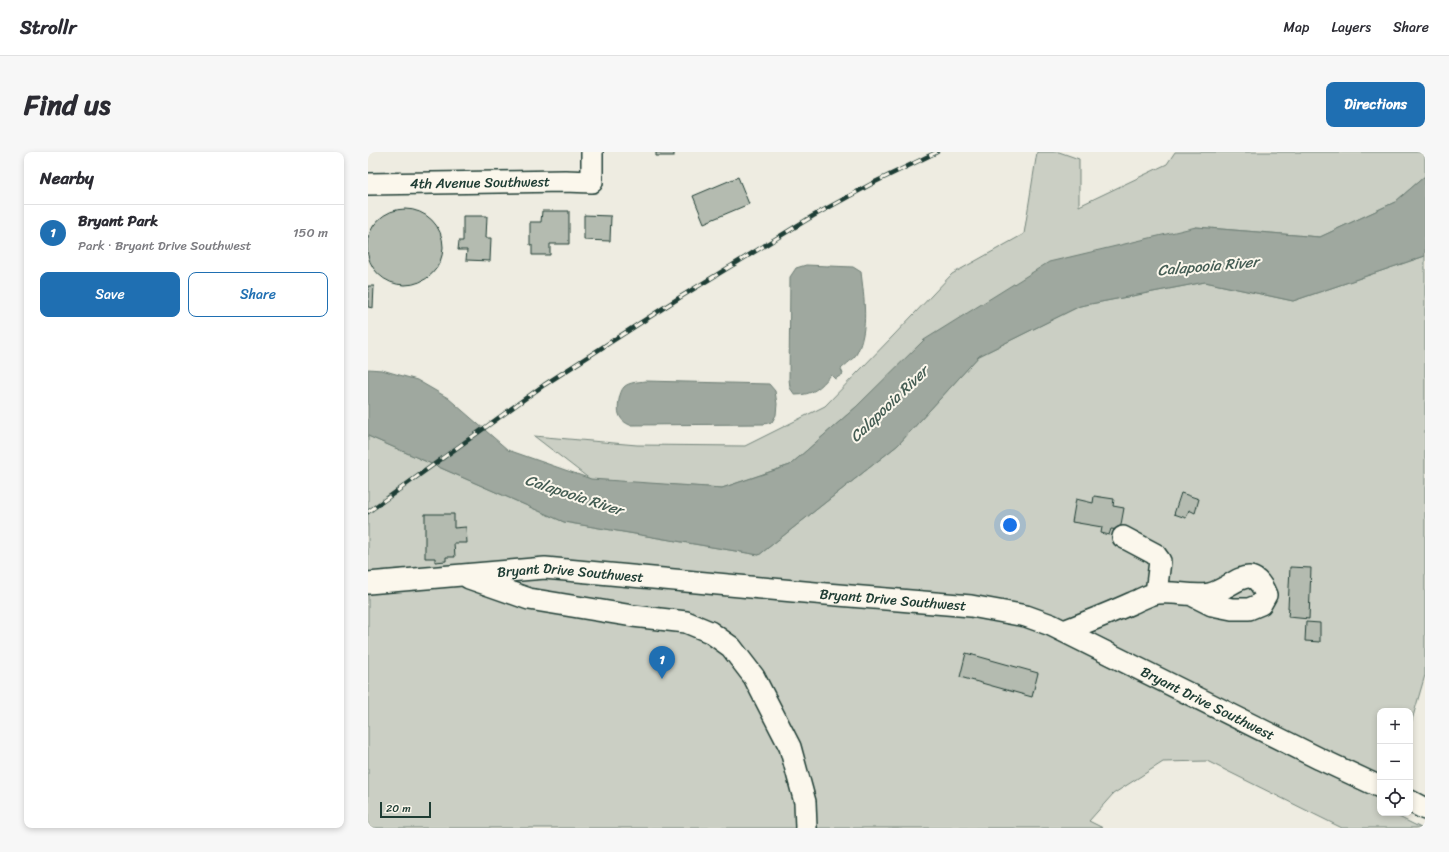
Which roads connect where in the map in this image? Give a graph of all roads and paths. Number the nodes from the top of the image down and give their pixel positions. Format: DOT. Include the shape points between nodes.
graph roads {
  1 [pos="592,152"];
  2 [pos="368,184"];
  3 [pos="1123,537"];
  4 [pos="462,576"];
  5 [pos="368,583"];
  6 [pos="1156,593"];
  7 [pos="1194,596"];
  8 [pos="1064,631"];
  9 [pos="1377,786"];
  10 [pos="1413,803"];
  11 [pos="1425,808"];
  12 [pos="806,828"];
  1 -- 2 [label="street, 4th Avenue Southwest" via="592,182"];
  3 -- 6 [label="street" via="1156,554 1160,561"];
  4 -- 5 [label="street, Bryant Drive Southwest"];
  4 -- 8 [label="street, Bryant Drive Southwest" via="545,568 971,606 1026,616"];
  4 -- 12 [label="street" via="529,599 686,622 710,632 731,646 754,677 790,747 805,802"];
  6 -- 7 [label="street"];
  6 -- 8 [label="street"];
  8 -- 9 [label="street, Bryant Drive Southwest"];
  10 -- 11 [label="street"];
}
